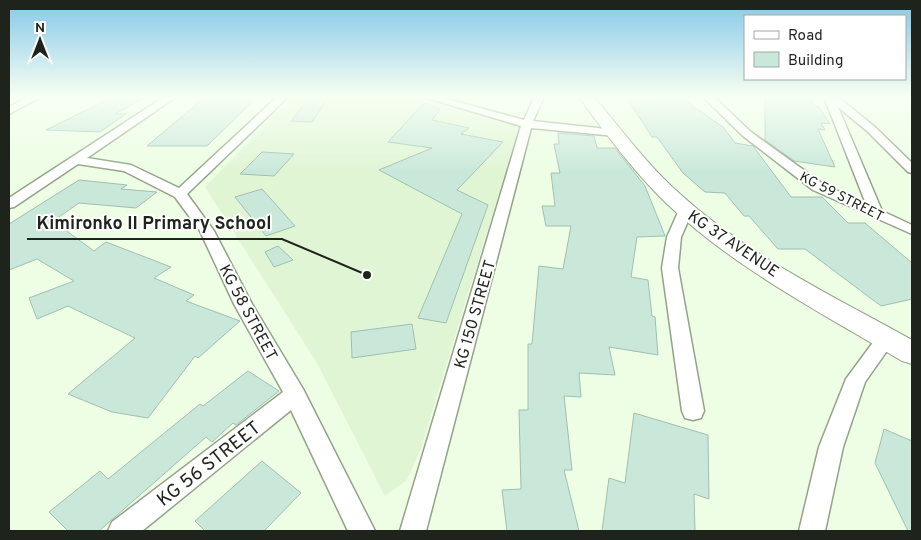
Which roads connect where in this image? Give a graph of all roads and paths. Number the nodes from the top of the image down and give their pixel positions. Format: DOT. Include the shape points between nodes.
graph roads {
  1 [pos="134,122"];
  2 [pos="256,122"];
  3 [pos="521,122"];
  4 [pos="607,122"];
  5 [pos="735,122"];
  6 [pos="840,122"];
  7 [pos="862,122"];
  8 [pos="527,124"];
  9 [pos="616,133"];
  10 [pos="78,160"];
  11 [pos="912,169"];
  12 [pos="180,194"];
  13 [pos="9,204"];
  14 [pos="686,210"];
  15 [pos="876,214"];
  16 [pos="912,230"];
  17 [pos="887,338"];
  18 [pos="912,353"];
  19 [pos="295,395"];
  20 [pos="693,411"];
  21 [pos="121,531"];
  22 [pos="362,531"];
  23 [pos="413,531"];
  24 [pos="812,531"];
  1 -- 10 [label="street"];
  2 -- 12 [label="street"];
  3 -- 8 [label="street"];
  4 -- 9 [label="street, KG 37 AVENUE"];
  5 -- 15 [label="street, KG 59 STREET" via="796,172"];
  6 -- 15 [label="street"];
  7 -- 11 [label="street"];
  8 -- 9 [label="street"];
  8 -- 23 [label="street, KG 150 STREET"];
  9 -- 14 [label="street, KG 37 AVENUE" via="650,175"];
  10 -- 12 [label="street, KG 58 STREET" via="127,168"];
  10 -- 13 [label="street"];
  12 -- 19 [label="street, KG 58 STREET" via="207,231 243,304"];
  14 -- 17 [label="street, KG 37 AVENUE" via="743,252"];
  14 -- 20 [label="street" via="674,237 670,268"];
  15 -- 16 [label="street, KG 59 STREET"];
  17 -- 18 [label="street, KG 37 AVENUE"];
  17 -- 24 [label="street" via="856,380 830,447"];
  19 -- 21 [label="street, KG 56 STREET"];
  19 -- 22 [label="street, KG 58 STREET"];
}
